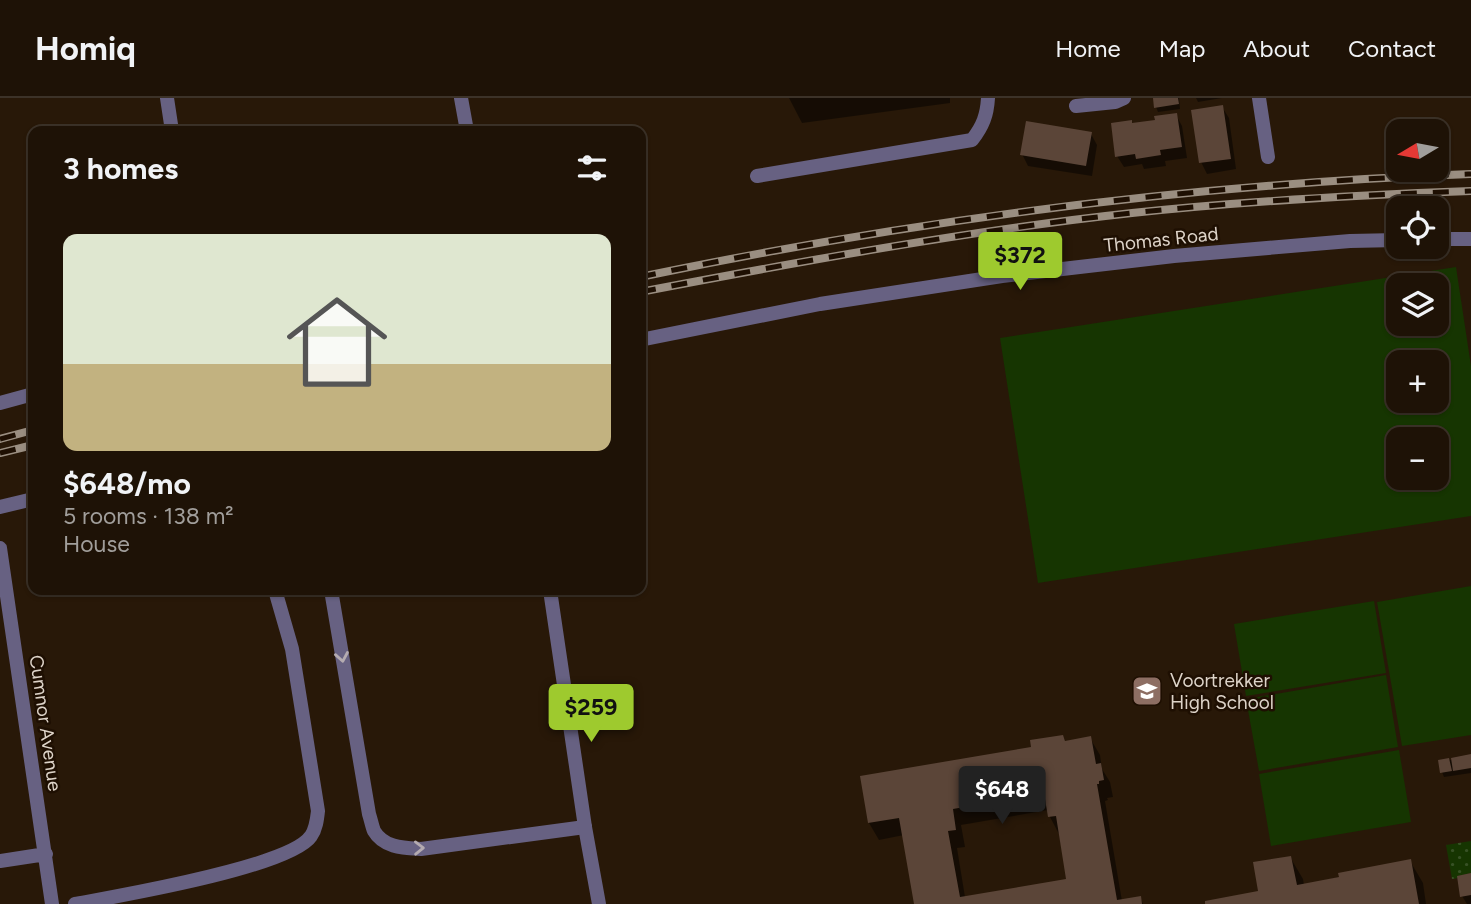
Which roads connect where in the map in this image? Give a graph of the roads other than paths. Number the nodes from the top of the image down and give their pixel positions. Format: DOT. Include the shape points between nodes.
graph roads {
  1 [pos="167,98"];
  2 [pos="461,98"];
  3 [pos="988,98"];
  4 [pos="1125,98"];
  5 [pos="1259,98"];
  6 [pos="1076,106"];
  7 [pos="171,126"];
  8 [pos="466,126"];
  9 [pos="1268,157"];
  10 [pos="757,176"];
  11 [pos="1449,239"];
  12 [pos="1471,239"];
  13 [pos="1386,240"];
  14 [pos="646,339"];
  15 [pos="28,395"];
  16 [pos="0,403"];
  17 [pos="28,500"];
  18 [pos="0,507"];
  19 [pos="0,548"];
  20 [pos="276,595"];
  21 [pos="332,595"];
  22 [pos="551,595"];
  23 [pos="585,828"];
  24 [pos="46,854"];
  25 [pos="0,861"];
  26 [pos="52,904"];
  27 [pos="75,904"];
  28 [pos="599,904"];
  1 -- 7 [label="street"];
  2 -- 8 [label="street"];
  3 -- 10 [label="street" via="982,127 972,139"];
  4 -- 6 [label="street"];
  5 -- 9 [label="street"];
  11 -- 12 [label="street"];
  13 -- 14 [label="street, Thomas Road" via="1188,254 1015,275 820,304"];
  15 -- 16 [label="street"];
  17 -- 18 [label="street"];
  19 -- 24 [label="street, Cumnor Avenue"];
  20 -- 27 [label="street" via="292,649 318,811 310,838 292,852 240,868"];
  21 -- 23 [label="street, one-way" via="369,814 375,832 385,842 421,849"];
  22 -- 23 [label="street"];
  23 -- 28 [label="street"];
  24 -- 25 [label="street"];
  24 -- 26 [label="street, Cumnor Avenue"];
}
